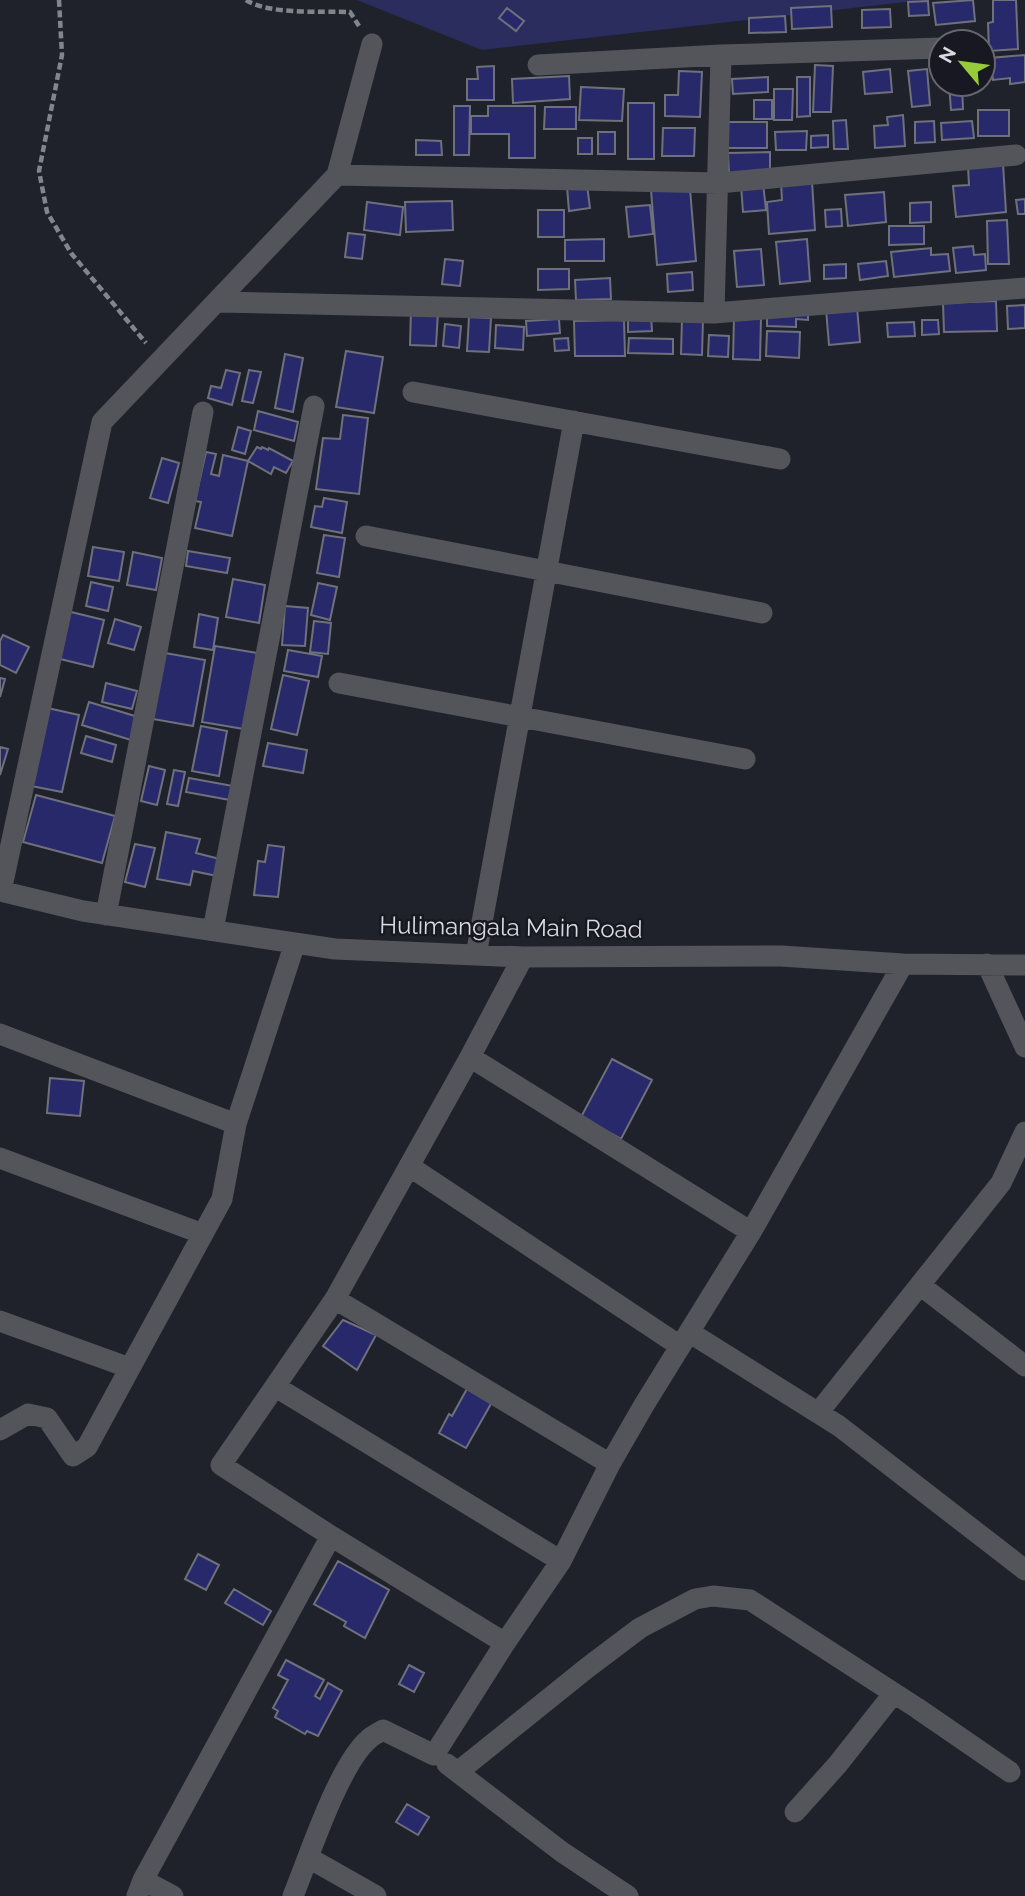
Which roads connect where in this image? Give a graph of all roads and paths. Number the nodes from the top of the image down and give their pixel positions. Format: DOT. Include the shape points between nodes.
graph roads {
  1 [pos="59,0"];
  2 [pos="246,0"];
  3 [pos="372,44"];
  4 [pos="927,48"];
  5 [pos="721,55"];
  6 [pos="538,65"];
  7 [pos="1016,155"];
  8 [pos="337,175"];
  9 [pos="719,183"];
  10 [pos="1025,288"];
  11 [pos="217,302"];
  12 [pos="713,313"];
  13 [pos="160,360"];
  14 [pos="413,392"];
  15 [pos="314,406"];
  16 [pos="204,412"];
  17 [pos="575,421"];
  18 [pos="780,459"];
  19 [pos="366,536"];
  20 [pos="547,571"];
  21 [pos="762,613"];
  22 [pos="339,683"];
  23 [pos="520,718"];
  24 [pos="745,759"];
  25 [pos="0,891"];
  26 [pos="106,915"];
  27 [pos="213,930"];
  28 [pos="295,943"];
  29 [pos="476,955"];
  30 [pos="523,957"];
  31 [pos="903,964"];
  32 [pos="987,964"];
  33 [pos="1025,965"];
  34 [pos="0,1034"];
  35 [pos="1025,1046"];
  36 [pos="470,1057"];
  37 [pos="236,1124"];
  38 [pos="1025,1132"];
  39 [pos="0,1158"];
  40 [pos="409,1166"];
  41 [pos="751,1232"];
  42 [pos="203,1234"];
  43 [pos="920,1285"];
  44 [pos="335,1299"];
  45 [pos="0,1321"];
  46 [pos="685,1339"];
  47 [pos="1025,1366"];
  48 [pos="130,1368"];
  49 [pos="276,1387"];
  50 [pos="818,1413"];
  51 [pos="0,1430"];
  52 [pos="610,1464"];
  53 [pos="331,1536"];
  54 [pos="561,1561"];
  55 [pos="1025,1570"];
  56 [pos="505,1643"];
  57 [pos="894,1693"];
  58 [pos="434,1755"];
  59 [pos="459,1771"];
  60 [pos="1010,1772"];
  61 [pos="795,1812"];
  62 [pos="309,1858"];
  63 [pos="140,1888"];
  64 [pos="173,1896"];
  65 [pos="293,1896"];
  66 [pos="376,1896"];
  67 [pos="628,1896"];
  1 -- 13 [label="path" via="62,55 39,171 47,212 71,253"];
  2 -- 3 [label="path" via="287,9 349,12"];
  3 -- 8 [label="street"];
  4 -- 5 [label="street"];
  5 -- 6 [label="street"];
  5 -- 9 [label="street"];
  7 -- 9 [label="street"];
  8 -- 9 [label="street"];
  8 -- 11 [label="street"];
  9 -- 12 [label="street"];
  10 -- 12 [label="street"];
  11 -- 12 [label="street"];
  11 -- 13 [label="street"];
  13 -- 25 [label="street" via="102,422"];
  14 -- 17 [label="street"];
  15 -- 27 [label="street"];
  16 -- 26 [label="street"];
  17 -- 18 [label="street"];
  17 -- 20 [label="street"];
  19 -- 20 [label="street"];
  20 -- 21 [label="street"];
  20 -- 23 [label="street"];
  22 -- 23 [label="street"];
  23 -- 24 [label="street"];
  23 -- 29 [label="street"];
  25 -- 26 [label="street, Hulimangala Main Road"];
  26 -- 27 [label="street, Hulimangala Main Road"];
  27 -- 28 [label="street, Hulimangala Main Road"];
  28 -- 29 [label="street, Hulimangala Main Road"];
  28 -- 37 [label="street"];
  29 -- 30 [label="street, Hulimangala Main Road"];
  30 -- 31 [label="street, Hulimangala Main Road" via="781,956"];
  30 -- 36 [label="street"];
  31 -- 32 [label="street, Hulimangala Main Road"];
  31 -- 41 [label="street"];
  32 -- 33 [label="street, Hulimangala Main Road"];
  32 -- 35 [label="street"];
  34 -- 37 [label="street"];
  36 -- 40 [label="street"];
  36 -- 41 [label="street"];
  37 -- 42 [label="street" via="222,1199"];
  38 -- 43 [label="street" via="1001,1184"];
  39 -- 42 [label="street"];
  40 -- 44 [label="street"];
  40 -- 46 [label="street"];
  41 -- 46 [label="street"];
  42 -- 48 [label="street"];
  43 -- 47 [label="street"];
  43 -- 50 [label="street"];
  44 -- 49 [label="street"];
  44 -- 52 [label="street"];
  45 -- 48 [label="street"];
  46 -- 50 [label="street"];
  46 -- 52 [label="street"];
  48 -- 51 [label="street" via="87,1447 73,1456 47,1418 28,1414"];
  49 -- 53 [label="street" via="221,1465"];
  49 -- 54 [label="street"];
  50 -- 55 [label="street"];
  52 -- 54 [label="street"];
  53 -- 56 [label="street"];
  53 -- 63 [label="street"];
  54 -- 56 [label="street"];
  56 -- 58 [label="street"];
  57 -- 59 [label="street" via="750,1600 695,1599 640,1628"];
  57 -- 60 [label="street"];
  57 -- 61 [label="street"];
  58 -- 59 [label="street"];
  58 -- 62 [label="street" via="383,1730 368,1739 342,1781"];
  59 -- 67 [label="street" via="497,1804"];
  62 -- 65 [label="street"];
  62 -- 66 [label="street"];
  63 -- 64 [label="street"];
}
